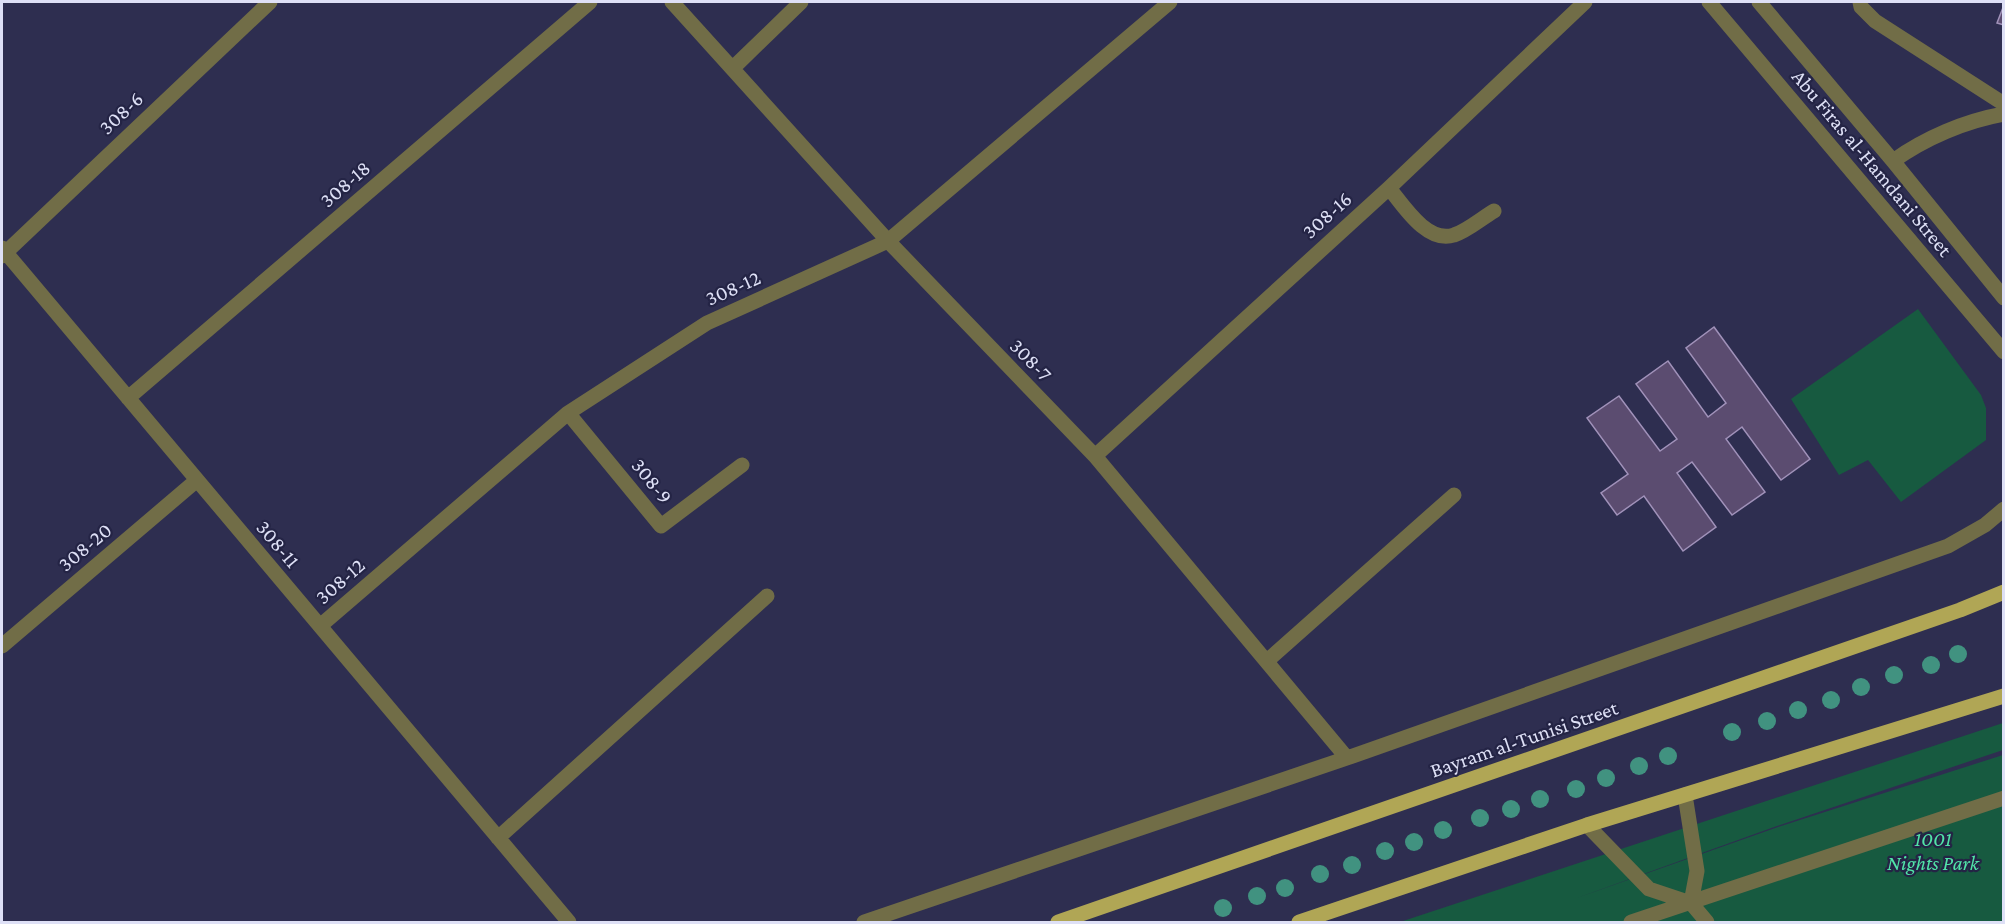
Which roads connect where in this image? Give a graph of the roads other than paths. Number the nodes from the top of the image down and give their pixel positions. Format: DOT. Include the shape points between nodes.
graph roads {
  1 [pos="270,2"];
  2 [pos="590,2"];
  3 [pos="672,2"];
  4 [pos="801,2"];
  5 [pos="1170,2"];
  6 [pos="1585,2"];
  7 [pos="1709,2"];
  8 [pos="1759,2"];
  9 [pos="1860,2"];
  10 [pos="732,68"];
  11 [pos="2004,104"];
  12 [pos="2004,114"];
  13 [pos="1893,161"];
  14 [pos="1389,188"];
  15 [pos="1494,211"];
  16 [pos="888,241"];
  17 [pos="3,252"];
  18 [pos="2004,298"];
  19 [pos="2004,352"];
  20 [pos="128,398"];
  21 [pos="568,413"];
  22 [pos="1095,456"];
  23 [pos="742,465"];
  24 [pos="197,480"];
  25 [pos="1454,495"];
  26 [pos="2004,510"];
  27 [pos="2004,592"];
  28 [pos="767,596"];
  29 [pos="320,626"];
  30 [pos="2,646"];
  31 [pos="1268,661"];
  32 [pos="2004,696"];
  33 [pos="1347,758"];
  34 [pos="1685,795"];
  35 [pos="2004,798"];
  36 [pos="1587,825"];
  37 [pos="498,838"];
  38 [pos="1690,903"];
  39 [pos="569,922"];
  40 [pos="864,922"];
  41 [pos="1058,922"];
  42 [pos="1299,922"];
  43 [pos="1632,922"];
  44 [pos="1707,922"];
  1 -- 17 [label="street, 308-6"];
  2 -- 20 [label="street, 308-18"];
  3 -- 10 [label="street, 308-7"];
  4 -- 10 [label="street"];
  5 -- 16 [label="street, 308-12"];
  6 -- 14 [label="street, 308-16"];
  7 -- 19 [label="street, Abu Firas al-Hamdani Street"];
  8 -- 13 [label="street, Abu Firas al-Hamdani Street"];
  9 -- 11 [label="street" via="1875,21"];
  10 -- 16 [label="street, 308-7"];
  12 -- 13 [label="street" via="1979,118 1953,129"];
  13 -- 18 [label="street, Abu Firas al-Hamdani Street"];
  14 -- 15 [label="street" via="1416,220 1443,237 1454,235"];
  14 -- 22 [label="street, 308-16"];
  16 -- 21 [label="street, 308-12" via="707,323"];
  16 -- 22 [label="street, 308-7"];
  17 -- 20 [label="street, 308-11"];
  20 -- 24 [label="street, 308-11"];
  21 -- 23 [label="street, 308-9" via="661,526"];
  21 -- 29 [label="street, 308-12"];
  22 -- 31 [label="street, 308-7"];
  24 -- 29 [label="street, 308-11"];
  24 -- 30 [label="street, 308-20"];
  25 -- 31 [label="street"];
  26 -- 33 [label="street" via="1948,546"];
  27 -- 41 [label="main road, Bayram al-Tunisi Street"];
  28 -- 37 [label="street"];
  29 -- 37 [label="street, 308-11"];
  31 -- 33 [label="street, 308-7"];
  32 -- 34 [label="main road"];
  33 -- 40 [label="street"];
  34 -- 36 [label="main road"];
  34 -- 38 [label="street" via="1697,871"];
  35 -- 38 [label="street"];
  36 -- 38 [label="street" via="1649,889"];
  36 -- 42 [label="main road"];
  37 -- 39 [label="street, 308-11"];
  38 -- 43 [label="street"];
  38 -- 44 [label="street"];
}
